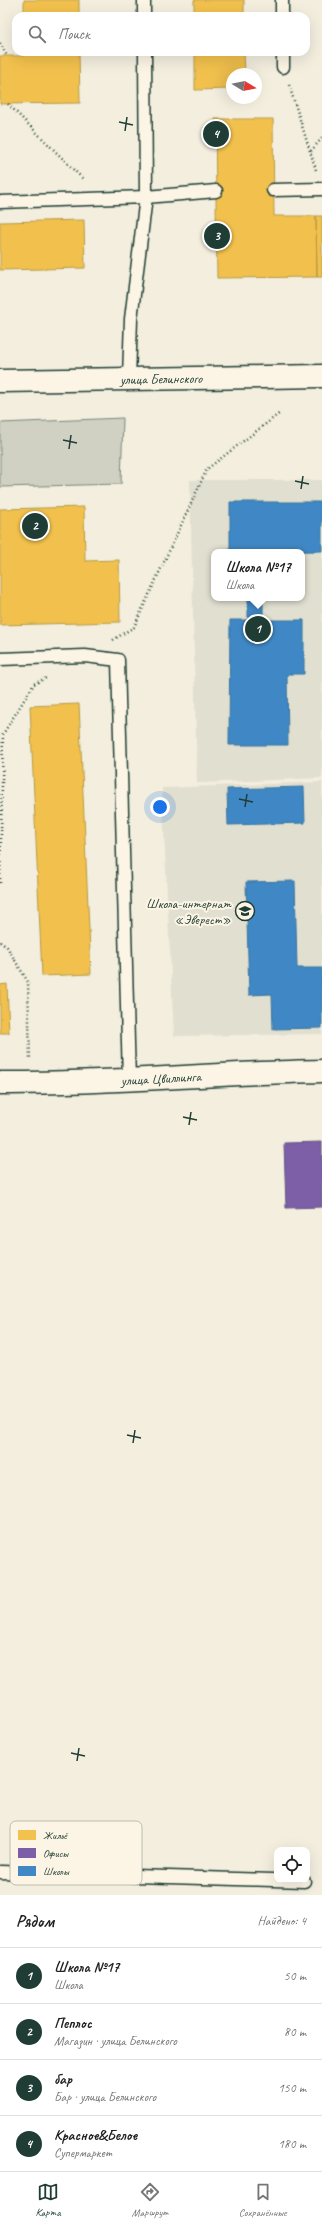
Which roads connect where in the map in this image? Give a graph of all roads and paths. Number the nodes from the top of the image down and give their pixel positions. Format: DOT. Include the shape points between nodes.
graph roads {
  1 [pos="144,0"];
  2 [pos="282,0"];
  3 [pos="144,12"];
  4 [pos="282,12"];
  5 [pos="0,43"];
  6 [pos="7,56"];
  7 [pos="145,56"];
  8 [pos="283,56"];
  9 [pos="283,67"];
  10 [pos="8,104"];
  11 [pos="322,138"];
  12 [pos="310,152"];
  13 [pos="317,173"];
  14 [pos="322,189"];
  15 [pos="274,190"];
  16 [pos="216,191"];
  17 [pos="146,197"];
  18 [pos="101,198"];
  19 [pos="0,202"];
  20 [pos="322,376"];
  21 [pos="129,378"];
  22 [pos="0,381"];
  23 [pos="280,413"];
  24 [pos="85,656"];
  25 [pos="0,659"];
  26 [pos="47,677"];
  27 [pos="0,883"];
  28 [pos="0,942"];
  29 [pos="322,1071"];
  30 [pos="129,1081"];
  31 [pos="0,1083"];
  32 [pos="30,1084"];
  33 [pos="0,1872"];
  34 [pos="10,1872"];
  35 [pos="142,1876"];
  36 [pos="274,1880"];
  1 -- 3 [label="lane"];
  2 -- 4 [label="lane"];
  5 -- 6 [label="path"];
  7 -- 17 [label="lane"];
  8 -- 9 [label="lane"];
  9 -- 12 [label="path"];
  10 -- 18 [label="path"];
  11 -- 12 [label="path"];
  12 -- 13 [label="path"];
  14 -- 15 [label="lane"];
  16 -- 17 [label="lane"];
  17 -- 18 [label="lane"];
  17 -- 21 [label="lane" via="131,319"];
  18 -- 19 [label="lane"];
  20 -- 21 [label="street, улица Белинского"];
  21 -- 22 [label="street, улица Белинского"];
  23 -- 24 [label="path" via="207,469 134,627"];
  24 -- 25 [label="lane"];
  24 -- 30 [label="lane" via="118,660"];
  26 -- 27 [label="path" via="34,684 3,734"];
  28 -- 32 [label="path" via="7,947 28,982"];
  29 -- 30 [label="street, улица Цвиллинга" via="254,1072"];
  30 -- 32 [label="street, улица Цвиллинга"];
  31 -- 32 [label="street, улица Цвиллинга"];
  33 -- 34 [label="lane"];
  35 -- 36 [label="lane"];
}
